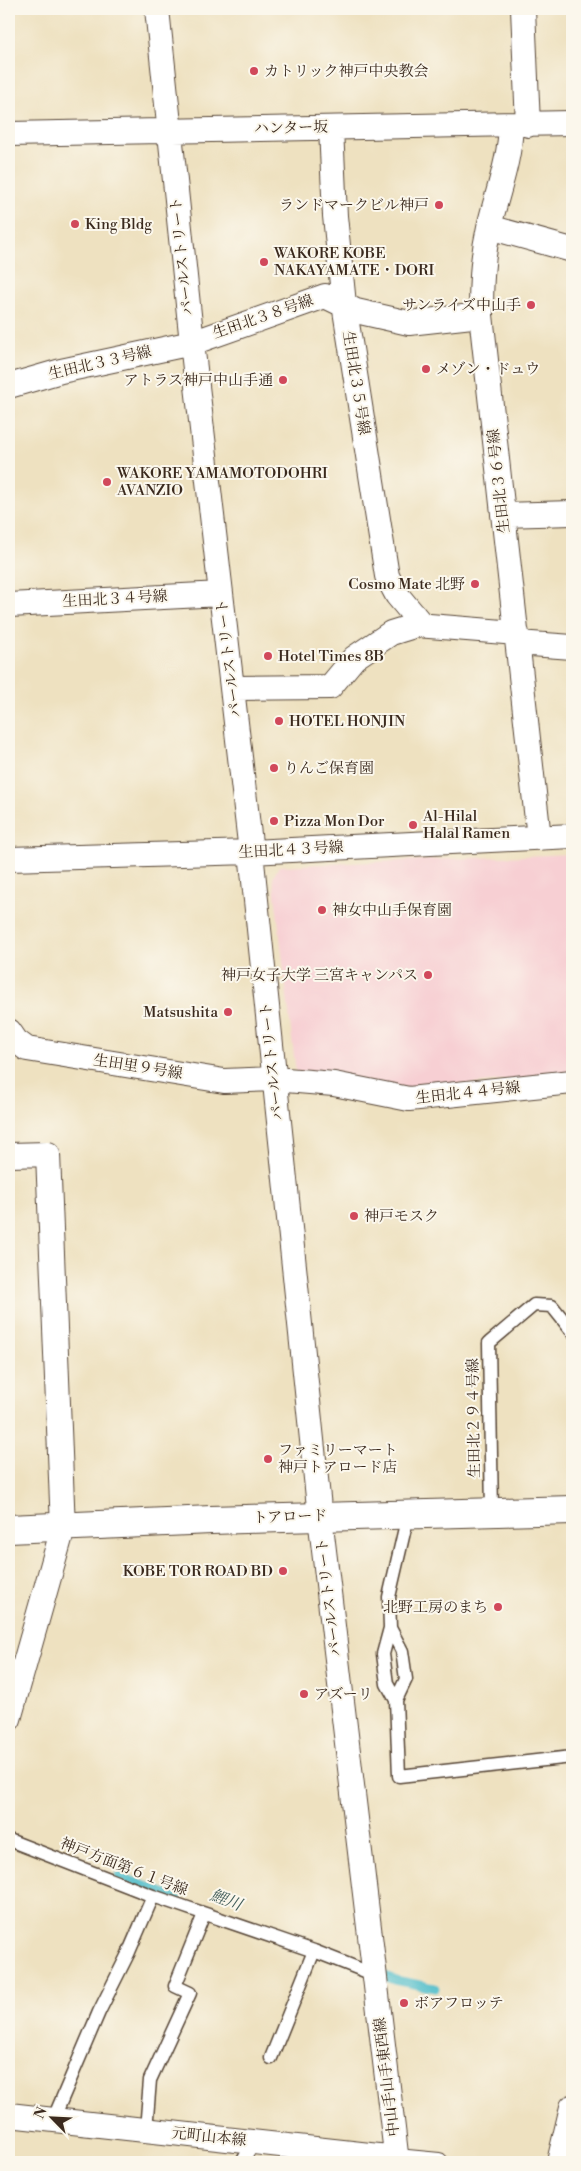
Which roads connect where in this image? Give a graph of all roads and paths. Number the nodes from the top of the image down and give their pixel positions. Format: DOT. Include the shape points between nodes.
graph roads {
  1 [pos="157,9"];
  2 [pos="523,9"];
  3 [pos="572,123"];
  4 [pos="520,125"];
  5 [pos="331,128"];
  6 [pos="169,130"];
  7 [pos="9,134"];
  8 [pos="489,227"];
  9 [pos="572,250"];
  10 [pos="344,304"];
  11 [pos="481,315"];
  12 [pos="192,343"];
  13 [pos="9,386"];
  14 [pos="572,513"];
  15 [pos="503,515"];
  16 [pos="222,594"];
  17 [pos="9,606"];
  18 [pos="422,625"];
  19 [pos="517,638"];
  20 [pos="572,647"];
  21 [pos="233,688"];
  22 [pos="572,836"];
  23 [pos="540,838"];
  24 [pos="250,852"];
  25 [pos="9,859"];
  26 [pos="9,1031"];
  27 [pos="274,1079"];
  28 [pos="572,1082"];
  29 [pos="9,1155"];
  30 [pos="572,1330"];
  31 [pos="572,1510"];
  32 [pos="492,1512"];
  33 [pos="408,1515"];
  34 [pos="320,1517"];
  35 [pos="63,1528"];
  36 [pos="9,1529"];
  37 [pos="390,1628"];
  38 [pos="396,1700"];
  39 [pos="9,1719"];
  40 [pos="572,1757"];
  41 [pos="9,1840"];
  42 [pos="153,1896"];
  43 [pos="204,1914"];
  44 [pos="314,1951"];
  45 [pos="376,1984"];
  46 [pos="272,2058"];
  47 [pos="572,2107"];
  48 [pos="9,2115"];
  49 [pos="53,2120"];
  50 [pos="146,2130"];
  51 [pos="254,2142"];
  52 [pos="397,2160"];
  53 [pos="242,2162"];
  54 [pos="439,2162"];
  55 [pos="559,2162"];
  1 -- 6 [label="street, パールストリート"];
  2 -- 4 [label="street, 生田北３６号線"];
  3 -- 4 [label="street, ハンター坂"];
  4 -- 5 [label="street, ハンター坂"];
  4 -- 8 [label="street, 生田北３６号線" via="510,147"];
  5 -- 6 [label="street, ハンター坂"];
  5 -- 10 [label="street, 生田北３５号線"];
  6 -- 7 [label="street, ハンター坂"];
  6 -- 12 [label="street, パールストリート"];
  8 -- 9 [label="street"];
  8 -- 11 [label="street, 生田北３６号線" via="480,272"];
  10 -- 11 [label="street, 生田北３８号線" via="356,311 409,323"];
  10 -- 12 [label="street, 生田北３８号線" via="325,296"];
  10 -- 18 [label="street, 生田北３５号線" via="387,576 397,595"];
  11 -- 15 [label="street, 生田北３６号線"];
  12 -- 13 [label="street, 生田北３３号線" via="61,371"];
  12 -- 16 [label="street, パールストリート"];
  14 -- 15 [label="street"];
  15 -- 19 [label="street, 生田北３６号線"];
  16 -- 17 [label="street, 生田北３４号線"];
  16 -- 21 [label="street, パールストリート"];
  18 -- 19 [label="street"];
  18 -- 21 [label="street" via="391,633 354,658 330,687"];
  19 -- 20 [label="street"];
  19 -- 23 [label="street, 生田北３６号線"];
  21 -- 24 [label="street, パールストリート"];
  22 -- 23 [label="street, 生田北４３号線"];
  23 -- 24 [label="street, 生田北４３号線"];
  24 -- 25 [label="street, 生田北４３号線"];
  24 -- 27 [label="street, パールストリート"];
  26 -- 27 [label="street, 生田里９号線" via="16,1041 28,1048 224,1081"];
  27 -- 28 [label="street, 生田北４４号線" via="334,1084 410,1099"];
  27 -- 34 [label="street, パールストリート"];
  29 -- 35 [label="street" via="48,1154"];
  30 -- 32 [label="lane, 生田北２９４号線" via="552,1306 534,1305 489,1343"];
  31 -- 32 [label="street, トアロード"];
  32 -- 33 [label="street, トアロード"];
  33 -- 34 [label="street, トアロード"];
  33 -- 37 [label="lane" via="389,1597"];
  34 -- 35 [label="street, トアロード"];
  34 -- 45 [label="street, パールストリート"];
  35 -- 36 [label="street, トアロード"];
  35 -- 39 [label="street"];
  37 -- 38 [label="lane" via="383,1654 387,1684"];
  37 -- 38 [label="lane" via="402,1651 406,1679"];
  38 -- 40 [label="lane" via="399,1776"];
  41 -- 42 [label="lane, 神戸方面第６１号線"];
  42 -- 43 [label="lane, 神戸方面第６１号線"];
  42 -- 49 [label="lane"];
  43 -- 44 [label="lane, 神戸方面第６１号線"];
  43 -- 50 [label="lane" via="175,1986 190,1992 150,2080"];
  44 -- 45 [label="lane, 神戸方面第６１号線"];
  44 -- 46 [label="lane"];
  45 -- 52 [label="street, 中山手山手東西線"];
  47 -- 55 [label="street"];
  48 -- 49 [label="street, 元町山本線"];
  49 -- 50 [label="street, 元町山本線"];
  50 -- 51 [label="street, 元町山本線"];
  51 -- 52 [label="street, 元町山本線"];
  51 -- 53 [label="lane"];
  52 -- 54 [label="street, 元町山本線"];
}
